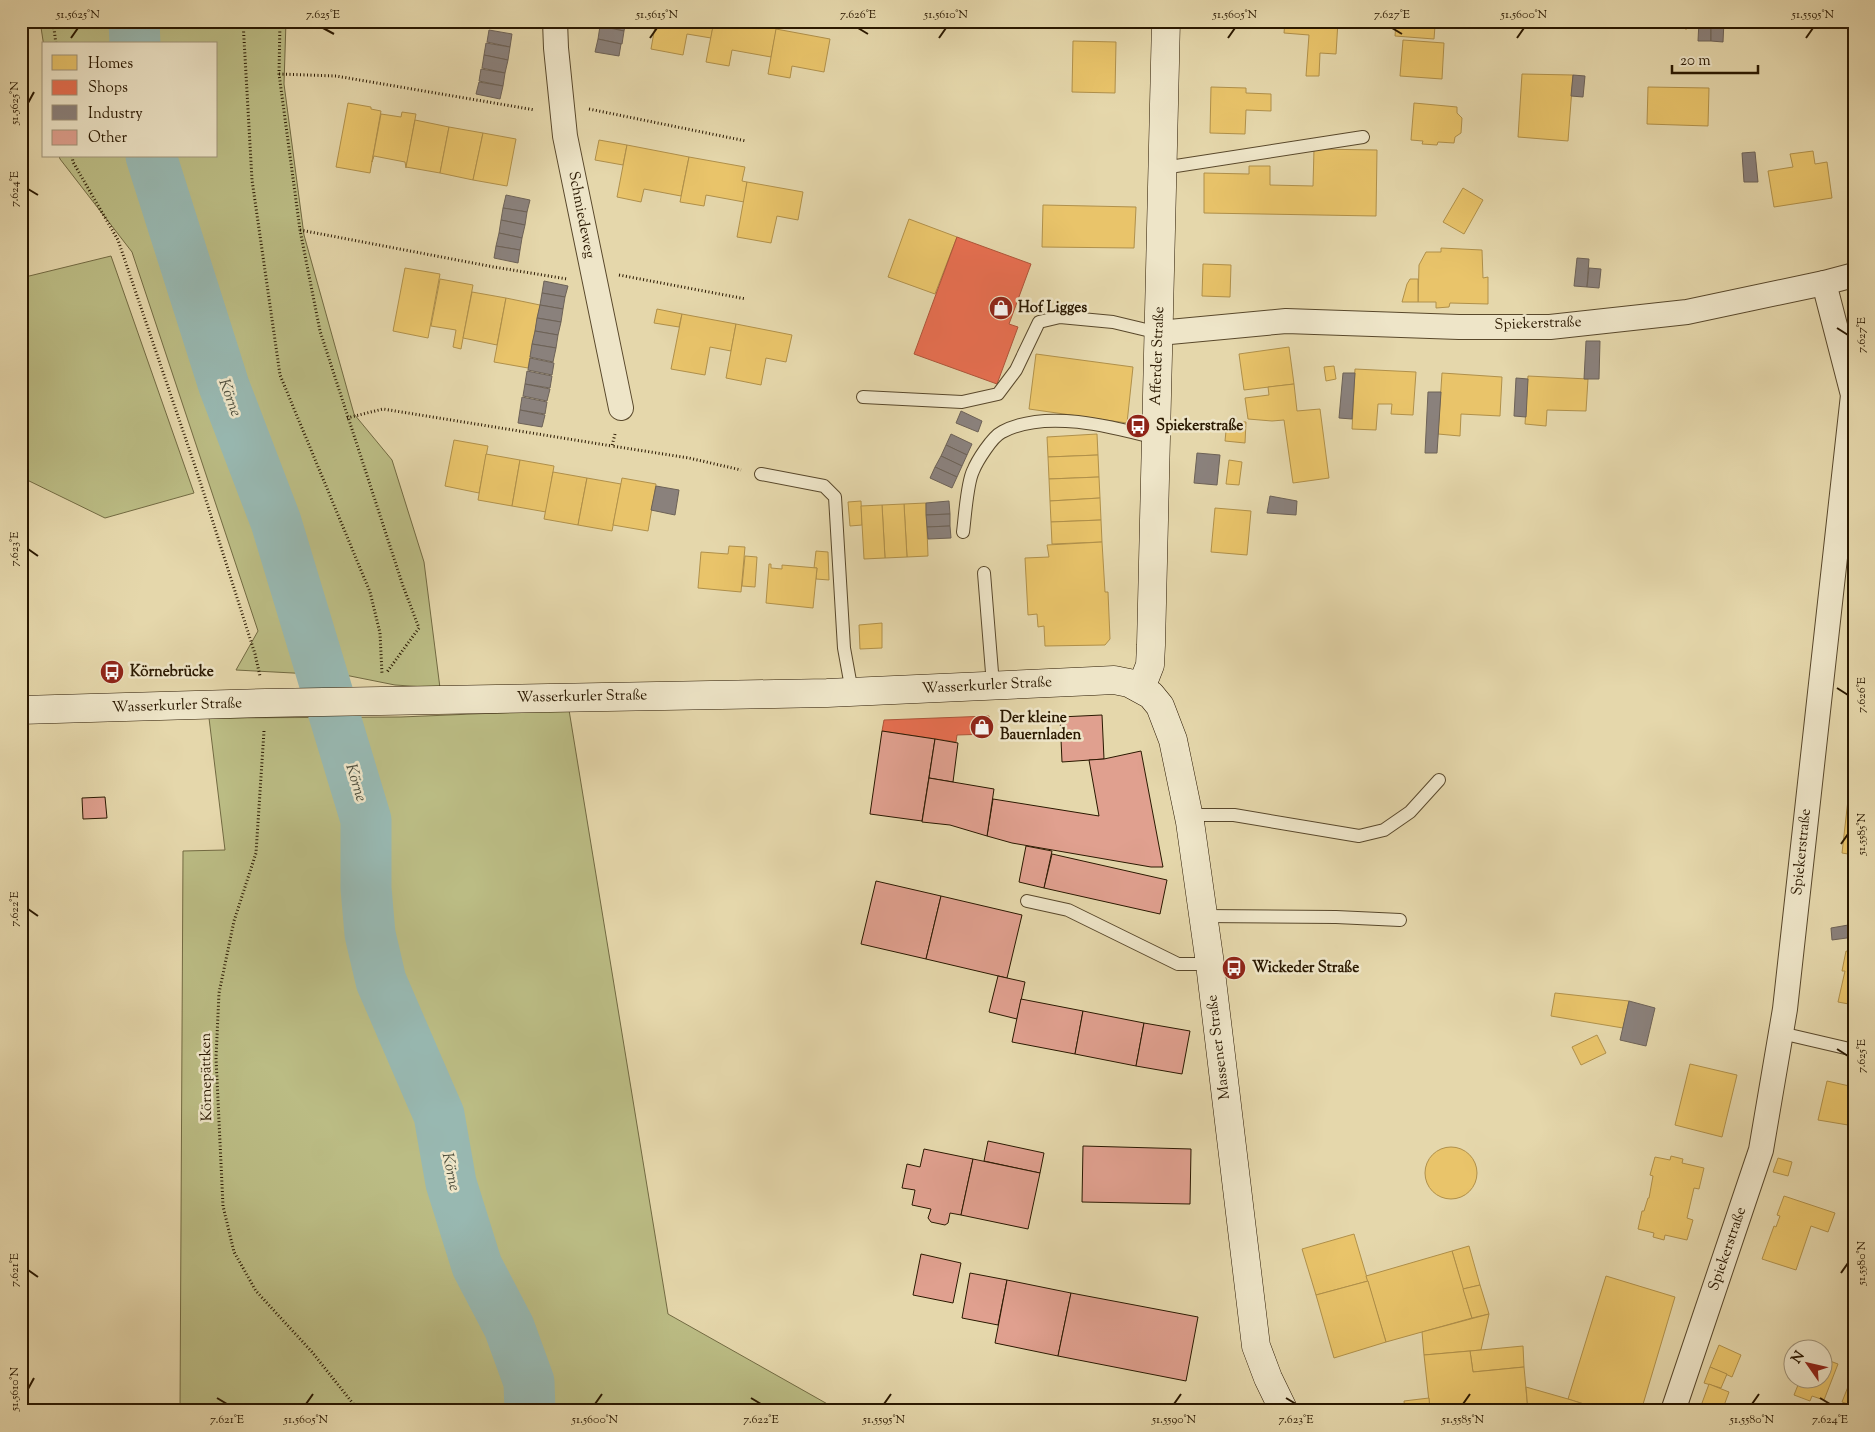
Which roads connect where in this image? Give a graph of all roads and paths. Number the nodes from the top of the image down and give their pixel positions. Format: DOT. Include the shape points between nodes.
graph roads {
  1 [pos="53,21"];
  2 [pos="244,21"];
  3 [pos="280,21"];
  4 [pos="555,21"];
  5 [pos="1166,21"];
  6 [pos="56,42"];
  7 [pos="279,74"];
  8 [pos="562,109"];
  9 [pos="1364,137"];
  10 [pos="746,141"];
  11 [pos="72,158"];
  12 [pos="1163,168"];
  13 [pos="300,230"];
  14 [pos="1854,275"];
  15 [pos="593,277"];
  16 [pos="1824,283"];
  17 [pos="746,299"];
  18 [pos="1159,333"];
  19 [pos="863,397"];
  20 [pos="620,408"];
  21 [pos="347,418"];
  22 [pos="1155,438"];
  23 [pos="612,446"];
  24 [pos="761,474"];
  25 [pos="963,532"];
  26 [pos="984,573"];
  27 [pos="992,685"];
  28 [pos="1141,688"];
  29 [pos="852,692"];
  30 [pos="266,703"];
  31 [pos="21,710"];
  32 [pos="1439,780"];
  33 [pos="1188,815"];
  34 [pos="1027,901"];
  35 [pos="1202,916"];
  36 [pos="1400,920"];
  37 [pos="1210,964"];
  38 [pos="1781,1033"];
  39 [pos="1854,1050"];
  40 [pos="357,1411"];
  41 [pos="1284,1411"];
  42 [pos="1673,1411"];
  1 -- 6 [label="path"];
  2 -- 21 [label="path" via="252,180 280,376 370,592 380,633 382,678 419,628"];
  3 -- 7 [label="path"];
  4 -- 8 [label="street, Schmiedeweg"];
  5 -- 12 [label="main road, Afferder Straße"];
  7 -- 8 [label="path" via="336,76"];
  7 -- 13 [label="path"];
  8 -- 10 [label="path"];
  8 -- 15 [label="street, Schmiedeweg"];
  9 -- 12 [label="lane"];
  11 -- 30 [label="path, Körnepättken" via="118,240 198,474 255,654"];
  12 -- 18 [label="main road, Afferder Straße"];
  13 -- 15 [label="path" via="494,267"];
  13 -- 21 [label="path" via="320,331"];
  14 -- 16 [label="street, Spiekerstraße"];
  15 -- 17 [label="path"];
  15 -- 20 [label="street, Schmiedeweg"];
  16 -- 18 [label="street, Spiekerstraße" via="1687,312 1550,327 1286,321"];
  16 -- 38 [label="street, Spiekerstraße" via="1853,395"];
  18 -- 19 [label="lane" via="1112,322 1060,317 1039,322 1016,370 998,394 962,402"];
  18 -- 22 [label="main road, Afferder Straße"];
  20 -- 23 [label="path"];
  21 -- 23 [label="path" via="383,409"];
  22 -- 25 [label="lane" via="1111,426 1058,421 1026,422 1000,432 972,472"];
  22 -- 28 [label="main road, Afferder Straße" via="1150,665"];
  23 -- 24 [label="path"];
  24 -- 29 [label="lane" via="824,486 834,497 844,648"];
  26 -- 27 [label="lane"];
  27 -- 28 [label="main road, Wasserkurler Straße" via="1114,680"];
  27 -- 29 [label="main road, Wasserkurler Straße"];
  28 -- 33 [label="main road, Massener Straße" via="1160,706 1173,740"];
  29 -- 30 [label="main road, Wasserkurler Straße"];
  30 -- 31 [label="main road, Wasserkurler Straße"];
  30 -- 40 [label="path, Körnepättken" via="256,853 234,922 219,992 216,1058 223,1206 234,1252 256,1291 312,1352"];
  32 -- 33 [label="lane" via="1410,812 1384,830 1359,836 1234,815"];
  33 -- 35 [label="main road, Massener Straße"];
  34 -- 37 [label="lane" via="1068,910 1178,964"];
  35 -- 36 [label="lane"];
  35 -- 37 [label="main road, Massener Straße"];
  37 -- 41 [label="main road, Massener Straße" via="1256,1346"];
  38 -- 39 [label="lane"];
  38 -- 42 [label="street, Spiekerstraße" via="1760,1150"];
}
